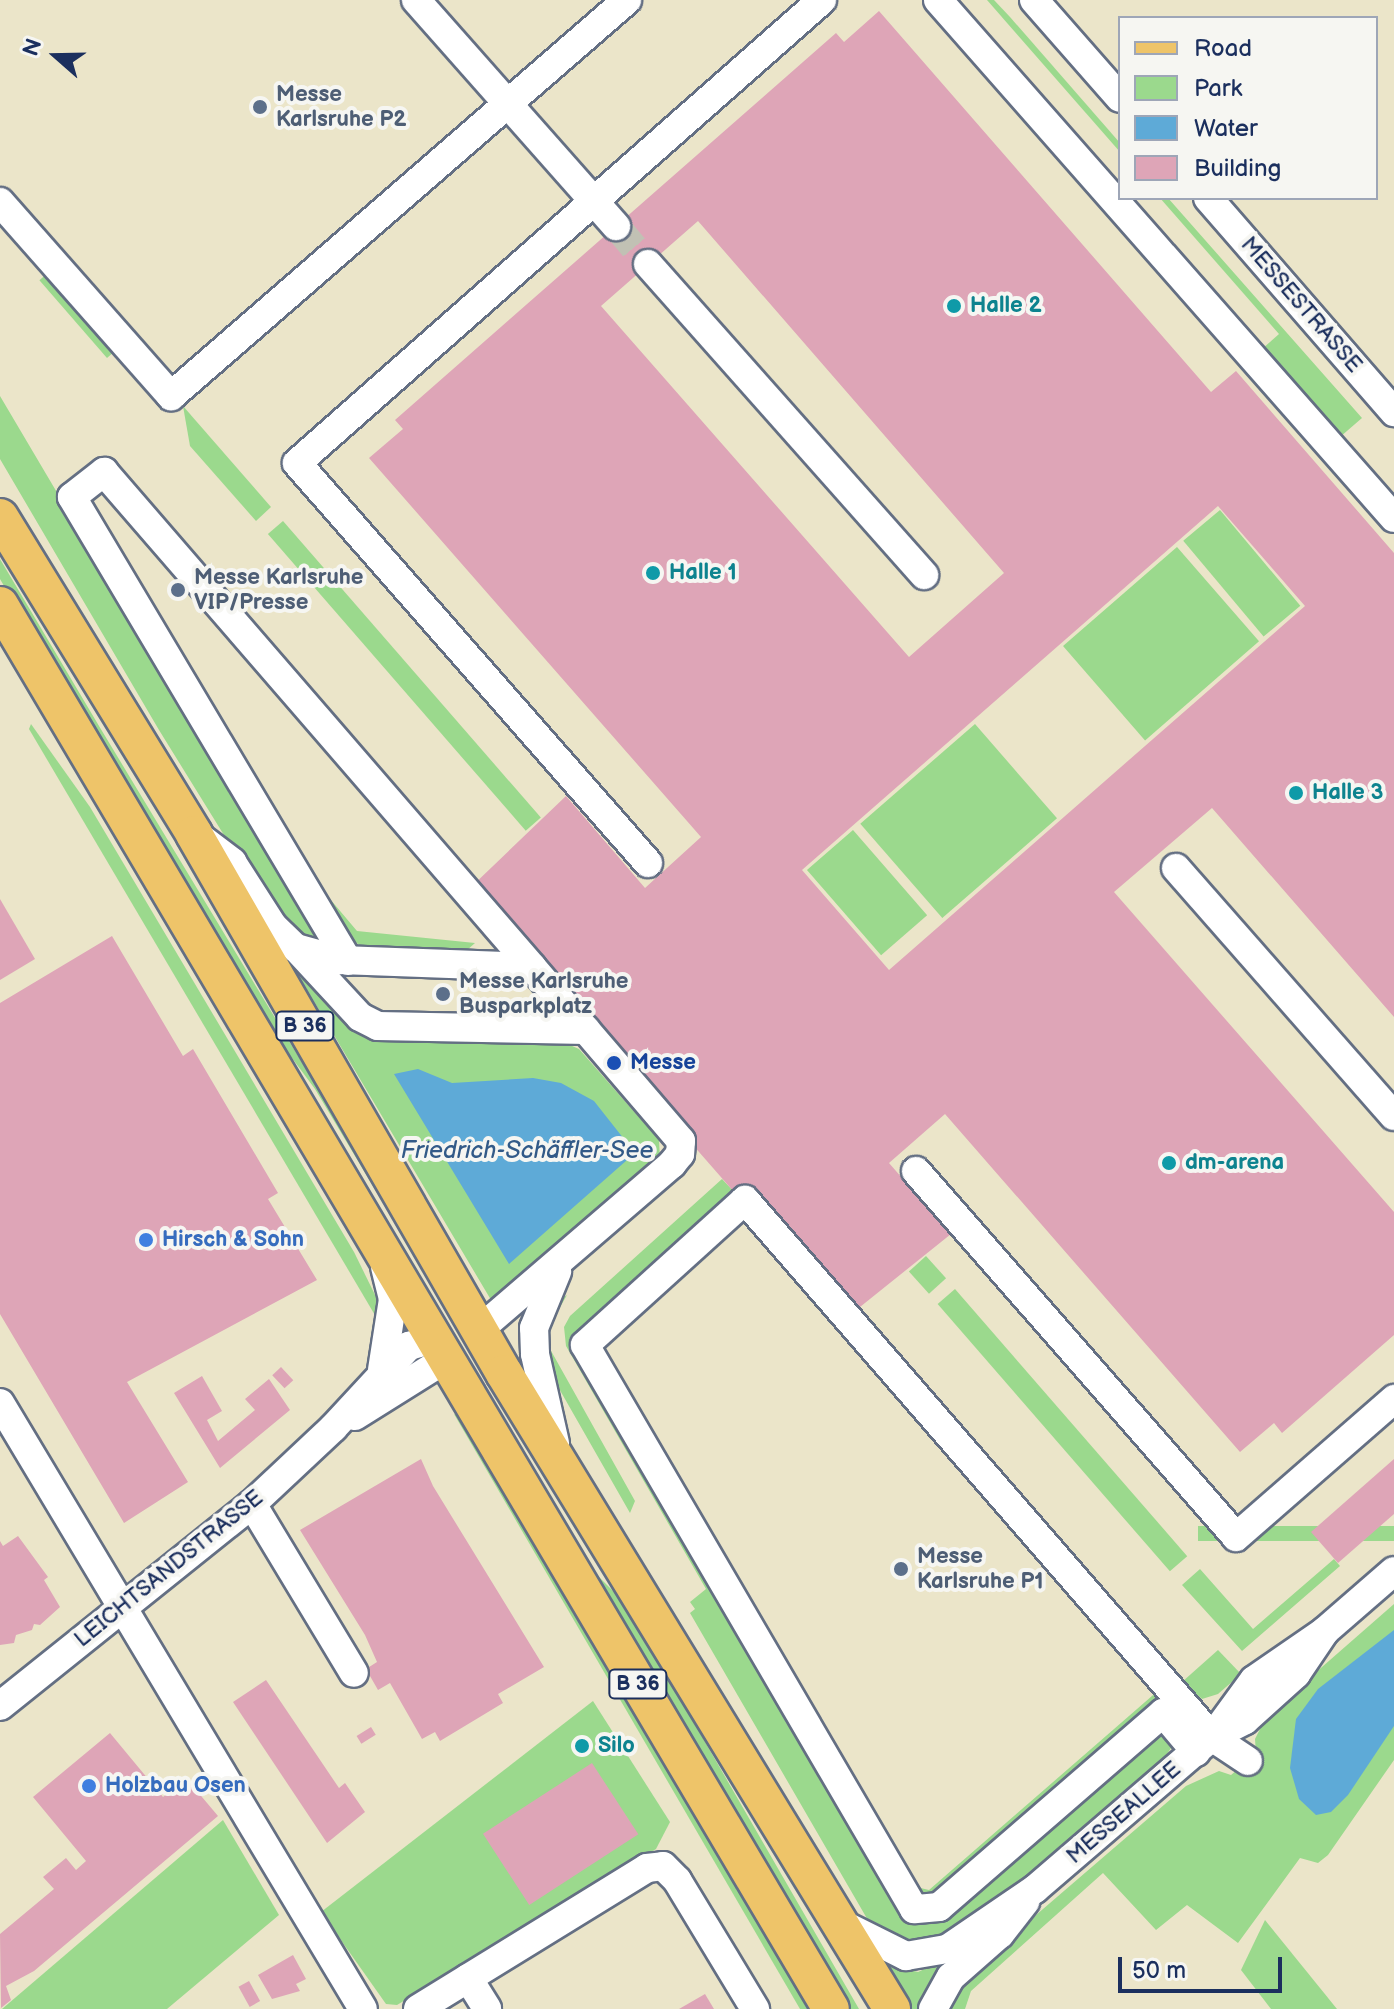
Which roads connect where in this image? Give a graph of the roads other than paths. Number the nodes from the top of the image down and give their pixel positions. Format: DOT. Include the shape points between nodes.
graph roads {
  1 [pos="416,0"];
  2 [pos="627,0"];
  3 [pos="822,0"];
  4 [pos="938,0"];
  5 [pos="1034,0"];
  6 [pos="1118,96"];
  7 [pos="508,103"];
  8 [pos="1210,200"];
  9 [pos="594,201"];
  10 [pos="0,202"];
  11 [pos="616,226"];
  12 [pos="648,264"];
  13 [pos="1394,412"];
  14 [pos="0,517"];
  15 [pos="1394,518"];
  16 [pos="924,575"];
  17 [pos="0,605"];
  18 [pos="194,834"];
  19 [pos="648,863"];
  20 [pos="1176,868"];
  21 [pos="296,948"];
  22 [pos="348,961"];
  23 [pos="532,967"];
  24 [pos="586,1030"];
  25 [pos="1394,1116"];
  26 [pos="916,1171"];
  27 [pos="379,1244"];
  28 [pos="562,1264"];
  29 [pos="413,1302"];
  30 [pos="456,1343"];
  31 [pos="382,1370"];
  32 [pos="1394,1399"];
  33 [pos="0,1403"];
  34 [pos="333,1428"];
  35 [pos="559,1463"];
  36 [pos="252,1504"];
  37 [pos="1394,1571"];
  38 [pos="123,1606"];
  39 [pos="354,1673"];
  40 [pos="0,1706"];
  41 [pos="1204,1744"];
  42 [pos="1248,1761"];
  43 [pos="1035,1889"];
  44 [pos="840,1923"];
  45 [pos="468,1978"];
  46 [pos="363,2009"];
  47 [pos="418,2009"];
  48 [pos="487,2009"];
  49 [pos="755,2009"];
  50 [pos="831,2009"];
  51 [pos="892,2009"];
  52 [pos="933,2009"];
  1 -- 7 [label="street"];
  2 -- 7 [label="street"];
  3 -- 9 [label="street"];
  4 -- 15 [label="street"];
  5 -- 6 [label="street"];
  7 -- 9 [label="street"];
  7 -- 10 [label="street" via="171,396"];
  8 -- 13 [label="street, MESSESTRASSE"];
  9 -- 11 [label="street"];
  9 -- 19 [label="street" via="297,463"];
  12 -- 16 [label="street"];
  14 -- 18 [label="main road, B 36"];
  17 -- 27 [label="main road, B 36"];
  18 -- 21 [label="street" via="232,862 273,926"];
  18 -- 30 [label="main road, B 36"];
  20 -- 25 [label="street"];
  21 -- 22 [label="street"];
  21 -- 24 [label="street" via="360,1017 378,1026"];
  22 -- 23 [label="street"];
  22 -- 23 [label="street" via="72,497 104,472"];
  23 -- 24 [label="street"];
  24 -- 28 [label="street" via="681,1141 680,1154"];
  26 -- 32 [label="street" via="1236,1537"];
  27 -- 29 [label="main road, B 36"];
  27 -- 31 [label="street" via="393,1299"];
  28 -- 30 [label="street"];
  28 -- 35 [label="street" via="544,1295 534,1328"];
  29 -- 30 [label="main road, B 36"];
  29 -- 30 [label="main road" via="449,1327"];
  30 -- 31 [label="street, LEICHTSANDSTRASSE" via="409,1346"];
  30 -- 34 [label="street, LEICHTSANDSTRASSE"];
  30 -- 35 [label="main road, B 36" via="504,1373"];
  30 -- 50 [label="main road, B 36"];
  31 -- 34 [label="street, LEICHTSANDSTRASSE"];
  33 -- 38 [label="street"];
  34 -- 36 [label="street, LEICHTSANDSTRASSE"];
  35 -- 44 [label="main road, B 36"];
  36 -- 38 [label="street, LEICHTSANDSTRASSE"];
  36 -- 39 [label="street"];
  37 -- 41 [label="street, MESSEALLEE" via="1325,1631 1278,1691 1245,1720"];
  38 -- 40 [label="street, LEICHTSANDSTRASSE"];
  38 -- 46 [label="street"];
  41 -- 41 [label="street" via="745,1200 585,1345 914,1909 939,1907 1163,1713"];
  41 -- 42 [label="street"];
  41 -- 43 [label="street, MESSEALLEE"];
  43 -- 44 [label="street, MESSEALLEE" via="947,1949 927,1955 889,1951"];
  43 -- 52 [label="street, MESSEALLEE" via="1000,1934 951,1977"];
  44 -- 51 [label="main road, B 36"];
  45 -- 47 [label="street"];
  45 -- 48 [label="street"];
  45 -- 49 [label="street" via="647,1868 663,1866 677,1880"];
}
